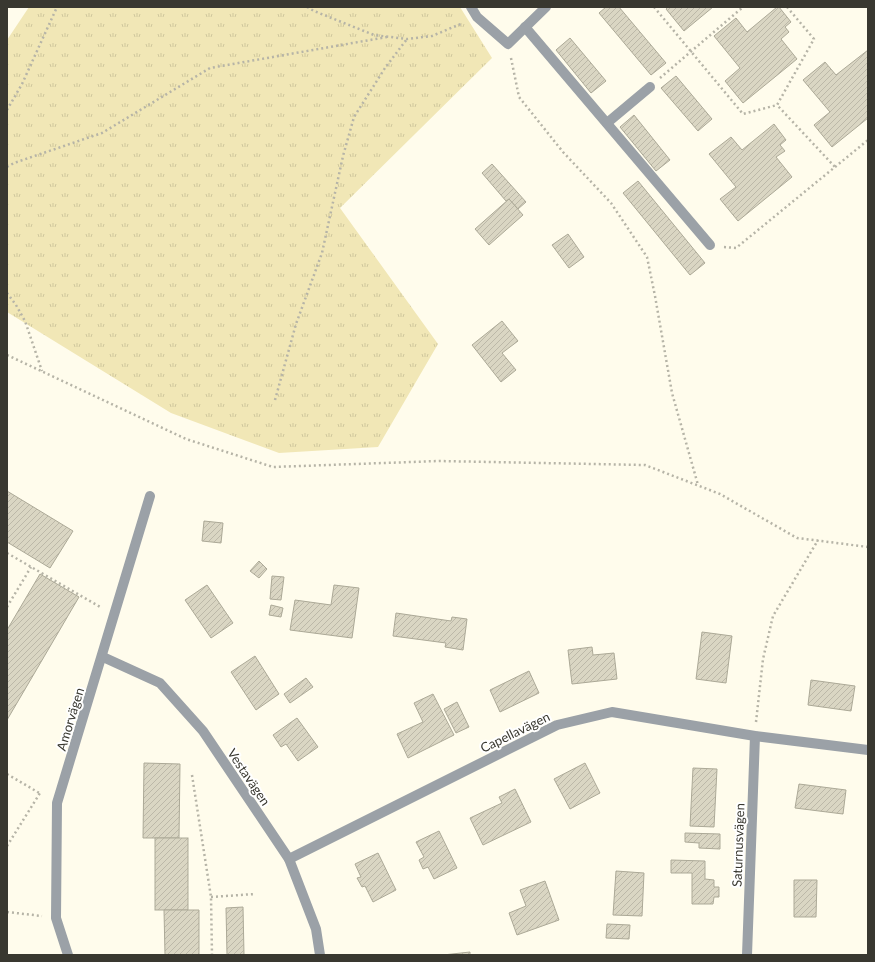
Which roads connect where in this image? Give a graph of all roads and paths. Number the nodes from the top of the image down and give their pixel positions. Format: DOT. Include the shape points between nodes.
graph roads {
  1 [pos="57,7"];
  2 [pos="307,7"];
  3 [pos="471,7"];
  4 [pos="546,7"];
  5 [pos="654,7"];
  6 [pos="743,7"];
  7 [pos="787,7"];
  8 [pos="477,17"];
  9 [pos="525,27"];
  10 [pos="387,37"];
  11 [pos="407,39"];
  12 [pos="508,44"];
  13 [pos="691,52"];
  14 [pos="650,87"];
  15 [pos="777,105"];
  16 [pos="7,110"];
  17 [pos="607,123"];
  18 [pos="868,140"];
  19 [pos="7,167"];
  20 [pos="835,167"];
  21 [pos="710,245"];
  22 [pos="7,292"];
  23 [pos="7,355"];
  24 [pos="42,371"];
  25 [pos="275,400"];
  26 [pos="698,485"];
  27 [pos="150,496"];
  28 [pos="818,540"];
  29 [pos="868,547"];
  30 [pos="7,553"];
  31 [pos="31,567"];
  32 [pos="7,607"];
  33 [pos="115,616"];
  34 [pos="102,657"];
  35 [pos="755,736"];
  36 [pos="868,750"];
  37 [pos="7,774"];
  38 [pos="192,775"];
  39 [pos="40,793"];
  40 [pos="57,803"];
  41 [pos="7,846"];
  42 [pos="288,859"];
  43 [pos="255,894"];
  44 [pos="211,896"];
  45 [pos="7,912"];
  46 [pos="56,918"];
  47 [pos="68,955"];
  48 [pos="212,955"];
  49 [pos="320,955"];
  50 [pos="747,955"];
  1 -- 16 [label="path" via="22,84"];
  2 -- 10 [label="path" via="374,35"];
  3 -- 8 [label="street"];
  4 -- 9 [label="street"];
  5 -- 13 [label="path"];
  6 -- 13 [label="path"];
  7 -- 15 [label="path" via="814,39"];
  8 -- 11 [label="path" via="432,36"];
  8 -- 12 [label="street"];
  9 -- 12 [label="street"];
  9 -- 17 [label="street"];
  10 -- 11 [label="path"];
  10 -- 19 [label="path" via="210,68 102,133"];
  11 -- 25 [label="path" via="354,117 322,254 296,324"];
  12 -- 26 [label="path" via="519,97 563,152 611,203 647,257 672,393"];
  13 -- 14 [label="path"];
  13 -- 15 [label="path" via="743,114"];
  14 -- 17 [label="street"];
  15 -- 20 [label="path"];
  17 -- 21 [label="street"];
  18 -- 20 [label="path"];
  20 -- 21 [label="path" via="736,248"];
  22 -- 24 [label="path" via="25,321"];
  23 -- 24 [label="path"];
  24 -- 26 [label="path" via="186,439 273,467 439,461 645,465"];
  26 -- 28 [label="path" via="720,494 797,538"];
  27 -- 33 [label="street, Amorvägen"];
  28 -- 29 [label="path"];
  28 -- 35 [label="path" via="774,616 763,659"];
  30 -- 31 [label="path"];
  31 -- 32 [label="path"];
  31 -- 33 [label="path"];
  33 -- 34 [label="street, Amorvägen"];
  34 -- 40 [label="street, Amorvägen"];
  34 -- 42 [label="street, Vestavägen" via="160,683 203,731"];
  35 -- 36 [label="street, Capellavägen"];
  35 -- 42 [label="street, Capellavägen" via="612,712 557,725"];
  35 -- 50 [label="street, Saturnusvägen"];
  37 -- 39 [label="path"];
  38 -- 44 [label="path"];
  39 -- 40 [label="path"];
  39 -- 41 [label="path"];
  40 -- 46 [label="street, Amorvägen"];
  42 -- 49 [label="street, Vestavägen" via="316,929"];
  43 -- 44 [label="path"];
  44 -- 48 [label="path"];
  45 -- 46 [label="path"];
  46 -- 47 [label="street, Amorvägen"];
}
